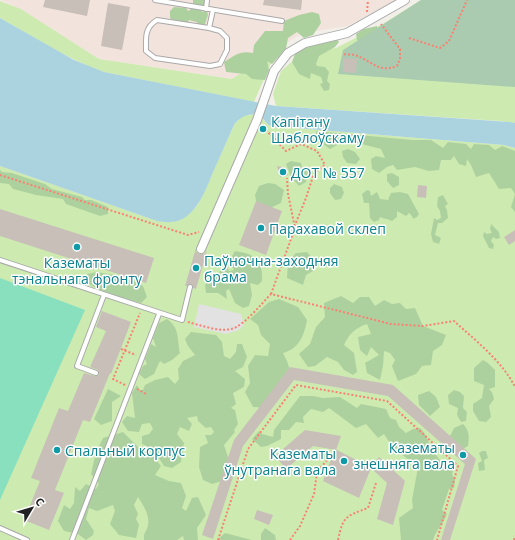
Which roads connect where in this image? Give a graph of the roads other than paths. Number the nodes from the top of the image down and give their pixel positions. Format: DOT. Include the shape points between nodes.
graph roads {
  1 [pos="155,0"];
  2 [pos="207,0"];
  3 [pos="404,0"];
  4 [pos="206,9"];
  5 [pos="213,10"];
  6 [pos="282,21"];
  7 [pos="209,28"];
  8 [pos="201,249"];
  9 [pos="0,260"];
  10 [pos="190,288"];
  11 [pos="104,295"];
  12 [pos="159,314"];
  13 [pos="96,373"];
  14 [pos="0,528"];
  15 [pos="27,540"];
  16 [pos="72,540"];
  1 -- 4 [label="lane"];
  2 -- 4 [label="lane"];
  3 -- 8 [label="street" via="347,33 305,43 288,53 274,71 257,120"];
  4 -- 5 [label="lane"];
  5 -- 6 [label="lane"];
  5 -- 7 [label="lane"];
  7 -- 7 [label="lane" via="157,20 150,24 146,35 146,51 155,58 210,66 220,64 227,50 227,38 220,31"];
  9 -- 11 [label="lane"];
  10 -- 12 [label="lane" via="182,320"];
  11 -- 12 [label="lane"];
  11 -- 13 [label="lane" via="77,366"];
  12 -- 16 [label="lane"];
  14 -- 15 [label="lane"];
}
